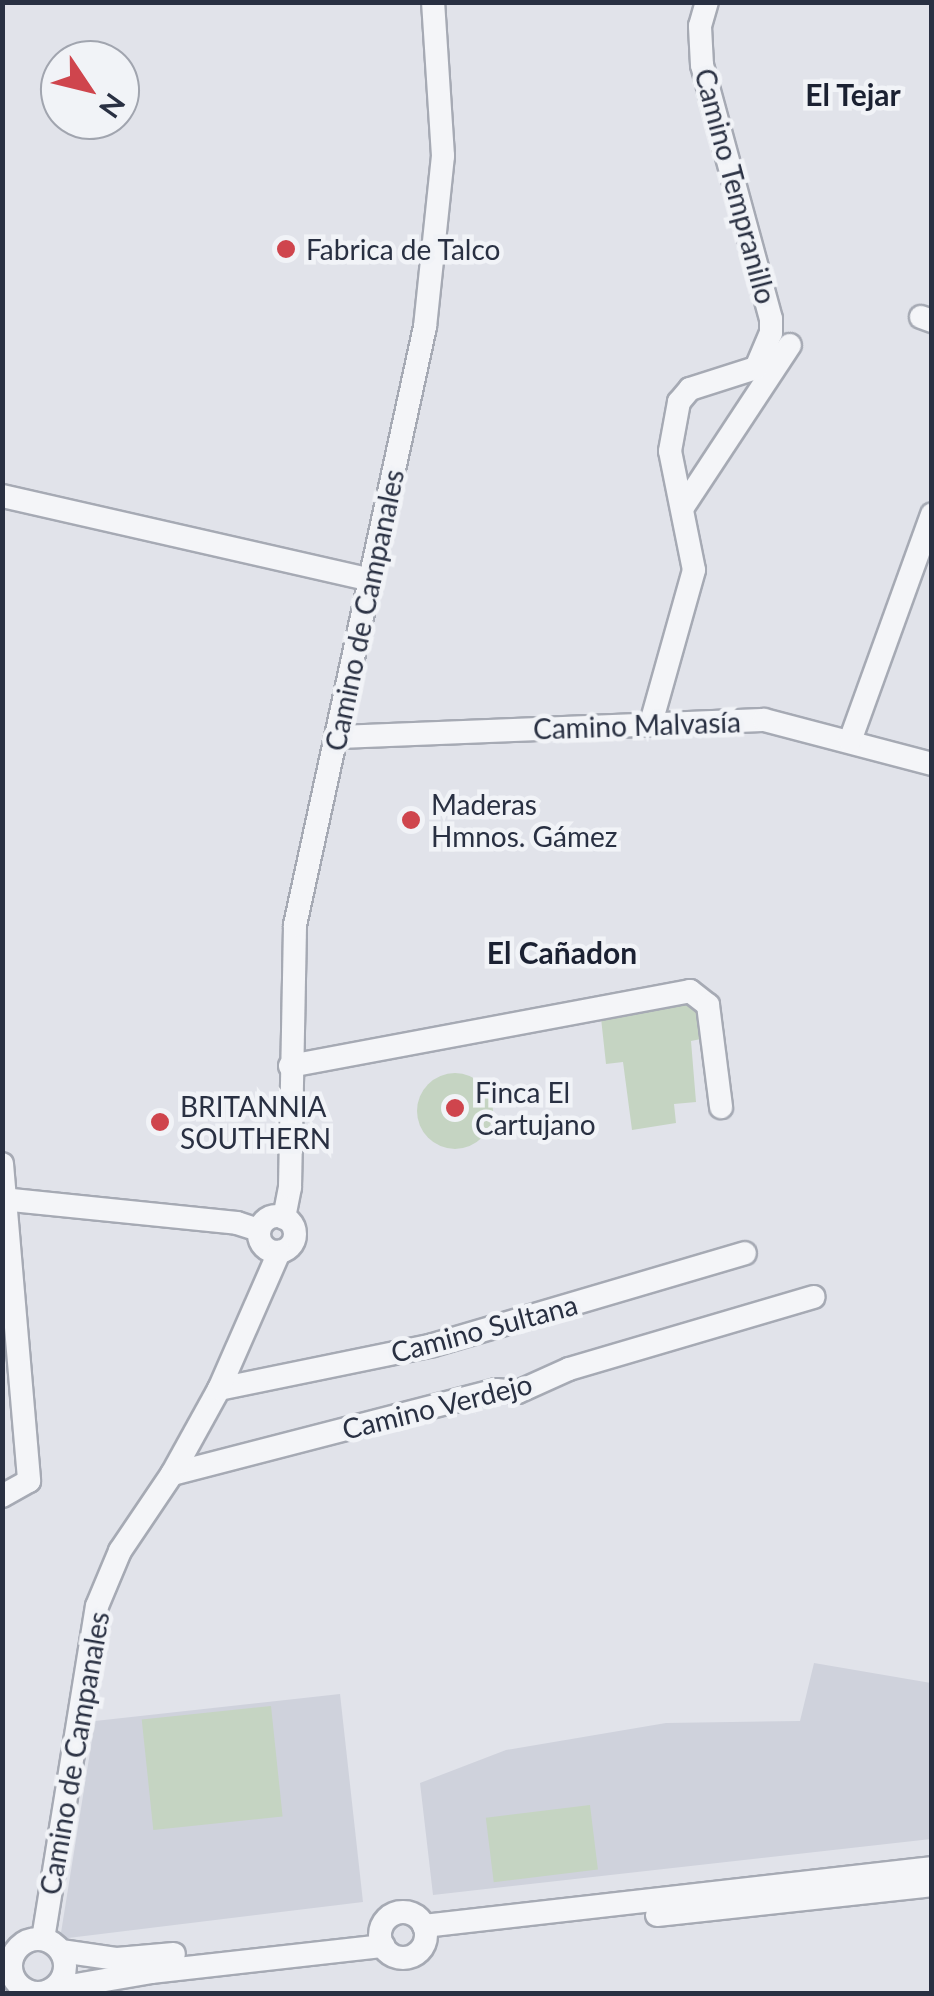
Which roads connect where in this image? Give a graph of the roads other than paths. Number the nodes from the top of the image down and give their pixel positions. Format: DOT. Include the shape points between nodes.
graph roads {
  1 [pos="433,2"];
  2 [pos="707,2"];
  3 [pos="790,345"];
  4 [pos="2,496"];
  5 [pos="683,507"];
  6 [pos="932,514"];
  7 [pos="370,580"];
  8 [pos="651,723"];
  9 [pos="338,738"];
  10 [pos="850,741"];
  11 [pos="932,764"];
  12 [pos="290,1066"];
  13 [pos="721,1107"];
  14 [pos="2,1164"];
  15 [pos="4,1199"];
  16 [pos="284,1218"];
  17 [pos="260,1230"];
  18 [pos="279,1252"];
  19 [pos="745,1253"];
  20 [pos="814,1297"];
  21 [pos="219,1389"];
  22 [pos="172,1474"];
  23 [pos="2,1496"];
  24 [pos="932,1868"];
  25 [pos="932,1885"];
  26 [pos="425,1933"];
  27 [pos="382,1939"];
  28 [pos="52,1945"];
  29 [pos="6,1966"];
  30 [pos="37,1992"];
  1 -- 7 [label="street, Camino de Campanales" via="442,192 425,328"];
  2 -- 5 [label="street, Camino Tempranillo" via="700,26 702,66 771,332 756,368 682,394 670,451"];
  3 -- 5 [label="street"];
  4 -- 7 [label="street"];
  5 -- 8 [label="street, Camino Tempranillo" via="694,570"];
  6 -- 10 [label="street"];
  7 -- 9 [label="street, Camino de Campanales"];
  8 -- 9 [label="street, Camino Malvasía"];
  8 -- 10 [label="street, Camino Malvasía" via="764,720"];
  9 -- 12 [label="street, Camino de Campanales" via="295,925"];
  10 -- 11 [label="street, Camino Malvasía"];
  12 -- 13 [label="street" via="690,991 708,1005"];
  12 -- 16 [label="street, Camino de Campanales"];
  14 -- 15 [label="street"];
  15 -- 17 [label="street"];
  15 -- 23 [label="street" via="28,1481"];
  16 -- 17 [label="street" via="266,1220"];
  16 -- 18 [label="street" via="295,1237"];
  17 -- 18 [label="street" via="264,1247"];
  18 -- 21 [label="street, Camino de Campanales"];
  19 -- 21 [label="street, Camino Sultana" via="433,1345"];
  20 -- 22 [label="street, Camino Verdejo" via="570,1368 518,1392 496,1390"];
  21 -- 22 [label="street, Camino de Campanales"];
  22 -- 28 [label="street, Camino de Campanales" via="120,1551 97,1606"];
  24 -- 26 [label="street"];
  25 -- 26 [label="street"];
  26 -- 27 [label="street" via="419,1952 406,1958 392,1955"];
  26 -- 27 [label="street" via="404,1912 390,1917"];
  27 -- 28 [label="street" via="117,1959"];
  27 -- 30 [label="street"];
  28 -- 29 [label="street" via="17,1948"];
  28 -- 30 [label="street" via="64,1975"];
  29 -- 30 [label="street" via="15,1982"];
}
